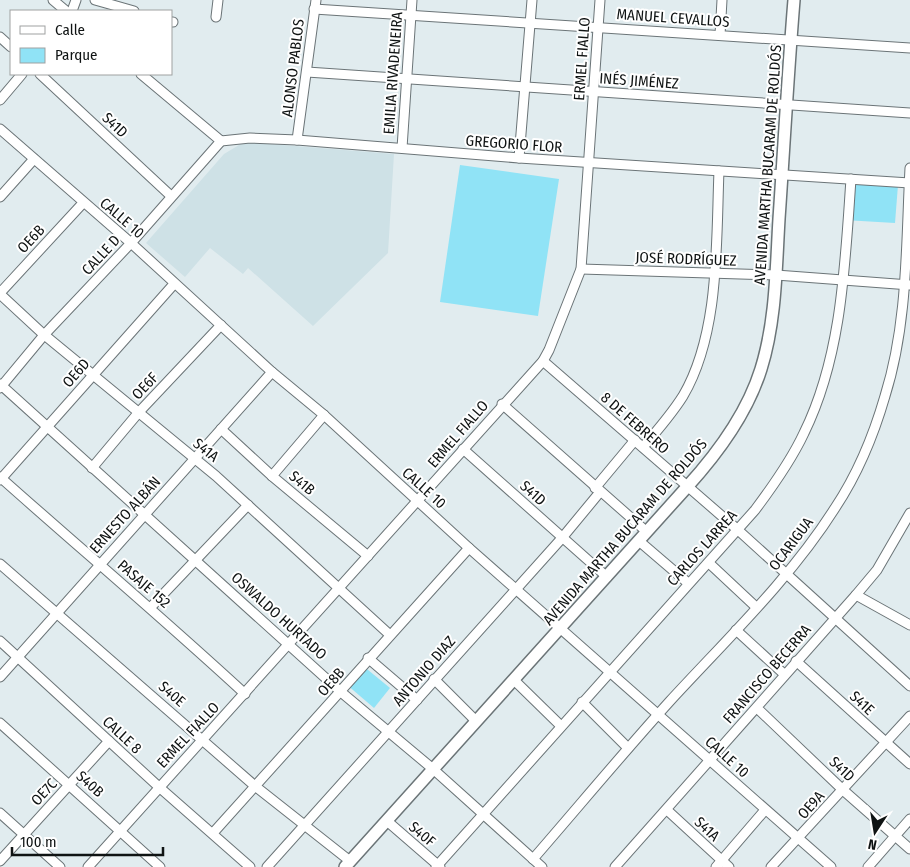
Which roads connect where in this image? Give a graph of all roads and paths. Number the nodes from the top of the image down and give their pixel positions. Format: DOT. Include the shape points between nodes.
graph roads {
  1 [pos="53,0"];
  2 [pos="95,0"];
  3 [pos="218,0"];
  4 [pos="412,0"];
  5 [pos="532,0"];
  6 [pos="600,0"];
  7 [pos="722,0"];
  8 [pos="794,0"];
  9 [pos="315,4"];
  10 [pos="65,10"];
  11 [pos="130,10"];
  12 [pos="410,15"];
  13 [pos="216,17"];
  14 [pos="530,22"];
  15 [pos="597,27"];
  16 [pos="720,35"];
  17 [pos="0,37"];
  18 [pos="791,40"];
  19 [pos="10,46"];
  20 [pos="910,48"];
  21 [pos="307,72"];
  22 [pos="21,75"];
  23 [pos="41,75"];
  24 [pos="142,75"];
  25 [pos="406,79"];
  26 [pos="524,87"];
  27 [pos="592,91"];
  28 [pos="0,100"];
  29 [pos="788,104"];
  30 [pos="910,112"];
  31 [pos="0,129"];
  32 [pos="297,140"];
  33 [pos="222,141"];
  34 [pos="402,148"];
  35 [pos="519,158"];
  36 [pos="34,159"];
  37 [pos="588,163"];
  38 [pos="910,168"];
  39 [pos="719,171"];
  40 [pos="782,174"];
  41 [pos="851,179"];
  42 [pos="910,183"];
  43 [pos="171,196"];
  44 [pos="0,197"];
  45 [pos="83,203"];
  46 [pos="131,243"];
  47 [pos="582,269"];
  48 [pos="714,273"];
  49 [pos="776,275"];
  50 [pos="843,280"];
  51 [pos="174,284"];
  52 [pos="907,285"];
  53 [pos="0,292"];
  54 [pos="221,325"];
  55 [pos="44,335"];
  56 [pos="543,361"];
  57 [pos="272,372"];
  58 [pos="92,375"];
  59 [pos="0,386"];
  60 [pos="502,404"];
  61 [pos="139,412"];
  62 [pos="324,415"];
  63 [pos="46,428"];
  64 [pos="221,429"];
  65 [pos="635,440"];
  66 [pos="643,447"];
  67 [pos="463,449"];
  68 [pos="194,459"];
  69 [pos="92,468"];
  70 [pos="272,476"];
  71 [pos="1,478"];
  72 [pos="687,488"];
  73 [pos="598,490"];
  74 [pos="418,501"];
  75 [pos="248,504"];
  76 [pos="145,513"];
  77 [pos="910,513"];
  78 [pos="738,530"];
  79 [pos="906,531"];
  80 [pos="647,532"];
  81 [pos="562,538"];
  82 [pos="639,541"];
  83 [pos="469,548"];
  84 [pos="368,556"];
  85 [pos="196,559"];
  86 [pos="100,563"];
  87 [pos="709,563"];
  88 [pos="0,564"];
  89 [pos="786,575"];
  90 [pos="606,577"];
  91 [pos="688,583"];
  92 [pos="340,587"];
  93 [pos="516,590"];
  94 [pos="856,596"];
  95 [pos="151,607"];
  96 [pos="756,607"];
  97 [pos="56,614"];
  98 [pos="834,617"];
  99 [pos="910,625"];
  100 [pos="561,628"];
  101 [pos="736,630"];
  102 [pos="390,635"];
  103 [pos="0,641"];
  104 [pos="290,644"];
  105 [pos="18,656"];
  106 [pos="368,658"];
  107 [pos="796,661"];
  108 [pos="611,671"];
  109 [pos="784,674"];
  110 [pos="0,677"];
  111 [pos="434,679"];
  112 [pos="515,681"];
  113 [pos="910,686"];
  114 [pos="341,692"];
  115 [pos="246,694"];
  116 [pos="417,700"];
  117 [pos="582,702"];
  118 [pos="757,708"];
  119 [pos="658,715"];
  120 [pos="910,716"];
  121 [pos="476,721"];
  122 [pos="0,723"];
  123 [pos="561,726"];
  124 [pos="389,732"];
  125 [pos="203,740"];
  126 [pos="109,741"];
  127 [pos="885,743"];
  128 [pos="628,748"];
  129 [pos="710,761"];
  130 [pos="910,764"];
  131 [pos="433,769"];
  132 [pos="70,784"];
  133 [pos="255,786"];
  134 [pos="159,787"];
  135 [pos="843,790"];
  136 [pos="667,810"];
  137 [pos="765,810"];
  138 [pos="0,813"];
  139 [pos="485,814"];
  140 [pos="910,819"];
  141 [pos="387,821"];
  142 [pos="304,825"];
  143 [pos="120,831"];
  144 [pos="213,833"];
  145 [pos="24,834"];
  146 [pos="895,836"];
  147 [pos="798,839"];
  148 [pos="910,849"];
  149 [pos="534,859"];
  150 [pos="0,861"];
  151 [pos="347,864"];
  152 [pos="723,865"];
  153 [pos="438,866"];
  154 [pos="60,867"];
  155 [pos="88,867"];
  156 [pos="160,867"];
  157 [pos="250,867"];
  158 [pos="266,867"];
  159 [pos="542,867"];
  160 [pos="615,867"];
  161 [pos="771,867"];
  162 [pos="831,867"];
  163 [pos="868,867"];
  1 -- 10 [label="street"];
  2 -- 11 [label="street"];
  3 -- 13 [label="street"];
  4 -- 12 [label="street, EMILIA RIVADENEIRA"];
  5 -- 14 [label="street"];
  6 -- 15 [label="street, ERMEL FIALLO"];
  7 -- 16 [label="street"];
  8 -- 18 [label="street, AVENIDA MARTHA BUCARAM DE ROLDÓS"];
  9 -- 12 [label="street, MANUEL CEVALLOS"];
  9 -- 21 [label="street, ALONSO PABLOS"];
  12 -- 14 [label="street, MANUEL CEVALLOS"];
  12 -- 25 [label="street, EMILIA RIVADENEIRA"];
  14 -- 15 [label="street, MANUEL CEVALLOS"];
  14 -- 26 [label="street"];
  15 -- 16 [label="street, MANUEL CEVALLOS"];
  15 -- 27 [label="street, ERMEL FIALLO"];
  16 -- 18 [label="street, MANUEL CEVALLOS"];
  17 -- 19 [label="street"];
  18 -- 20 [label="street, MANUEL CEVALLOS"];
  18 -- 29 [label="street, AVENIDA MARTHA BUCARAM DE ROLDÓS"];
  21 -- 25 [label="street, INÉS JIMÉNEZ"];
  21 -- 32 [label="street, ALONSO PABLOS"];
  22 -- 28 [label="street"];
  23 -- 43 [label="street, S41D"];
  24 -- 33 [label="street"];
  25 -- 26 [label="street, INÉS JIMÉNEZ"];
  25 -- 34 [label="street, EMILIA RIVADENEIRA"];
  26 -- 27 [label="street, INÉS JIMÉNEZ"];
  26 -- 35 [label="street"];
  27 -- 29 [label="street, INÉS JIMÉNEZ"];
  27 -- 37 [label="street, ERMEL FIALLO"];
  29 -- 30 [label="street, INÉS JIMÉNEZ"];
  29 -- 40 [label="street, AVENIDA MARTHA BUCARAM DE ROLDÓS"];
  31 -- 36 [label="street, CALLE 10"];
  32 -- 33 [label="street, GREGORIO FLOR" via="250,138"];
  32 -- 34 [label="street, GREGORIO FLOR"];
  33 -- 43 [label="street, CALLE D"];
  34 -- 35 [label="street, GREGORIO FLOR"];
  35 -- 37 [label="street, GREGORIO FLOR"];
  36 -- 44 [label="street"];
  36 -- 45 [label="street, CALLE 10"];
  37 -- 39 [label="street, GREGORIO FLOR"];
  37 -- 47 [label="street, ERMEL FIALLO"];
  38 -- 42 [label="street, OCARIGUA"];
  39 -- 40 [label="street, GREGORIO FLOR"];
  39 -- 48 [label="street"];
  40 -- 41 [label="street, GREGORIO FLOR"];
  40 -- 49 [label="street, AVENIDA MARTHA BUCARAM DE ROLDÓS"];
  41 -- 42 [label="street, GREGORIO FLOR"];
  41 -- 50 [label="street, CARLOS LARREA"];
  42 -- 52 [label="street, OCARIGUA"];
  43 -- 46 [label="street, CALLE D"];
  45 -- 46 [label="street, CALLE 10"];
  45 -- 53 [label="street, OE6B"];
  46 -- 51 [label="street, CALLE 10"];
  46 -- 55 [label="street, CALLE D"];
  47 -- 48 [label="street, JOSÉ RODRÍGUEZ"];
  47 -- 56 [label="street, ERMEL FIALLO"];
  48 -- 49 [label="street, JOSÉ RODRÍGUEZ"];
  48 -- 66 [label="street" via="704,340 695,370 683,395"];
  49 -- 50 [label="street, JOSÉ RODRÍGUEZ"];
  49 -- 72 [label="street, AVENIDA MARTHA BUCARAM DE ROLDÓS" via="770,333 752,391 718,450"];
  50 -- 52 [label="street, JOSÉ RODRÍGUEZ"];
  50 -- 78 [label="street, CARLOS LARREA" via="821,393 805,433 774,486"];
  51 -- 54 [label="street, CALLE 10"];
  51 -- 58 [label="street, OE6D"];
  52 -- 89 [label="street, OCARIGUA" via="894,362 875,425 836,508"];
  53 -- 55 [label="street, S41A"];
  54 -- 57 [label="street, CALLE 10"];
  54 -- 61 [label="street, OE6F"];
  55 -- 58 [label="street, S41A"];
  55 -- 59 [label="street, CALLE D"];
  56 -- 60 [label="street, ERMEL FIALLO"];
  56 -- 65 [label="street, 8 DE FEBRERO"];
  57 -- 62 [label="street, CALLE 10"];
  57 -- 64 [label="street, ERNESTO ALBÁN"];
  58 -- 61 [label="street, S41A"];
  58 -- 63 [label="street, OE6D"];
  59 -- 63 [label="street, OSWALDO HURTADO"];
  60 -- 67 [label="street, ERMEL FIALLO"];
  60 -- 73 [label="street"];
  61 -- 68 [label="street, S41A"];
  61 -- 69 [label="street, OE6F"];
  62 -- 70 [label="street"];
  62 -- 74 [label="street, CALLE 10"];
  63 -- 69 [label="street, OSWALDO HURTADO"];
  63 -- 71 [label="street, OE6D"];
  64 -- 68 [label="street, ERNESTO ALBÁN"];
  64 -- 70 [label="street, S41B"];
  65 -- 66 [label="street, 8 DE FEBRERO"];
  65 -- 73 [label="street, ANTONIO DIAZ"];
  66 -- 72 [label="street, 8 DE FEBRERO"];
  67 -- 74 [label="street, ERMEL FIALLO"];
  67 -- 81 [label="street, S41D"];
  68 -- 75 [label="street, S41A"];
  68 -- 76 [label="street, ERNESTO ALBÁN"];
  69 -- 76 [label="street, OSWALDO HURTADO"];
  70 -- 84 [label="street, S41B"];
  71 -- 86 [label="street, PASAJE 152"];
  72 -- 78 [label="street, 8 DE FEBRERO"];
  72 -- 80 [label="street, AVENIDA MARTHA BUCARAM DE ROLDÓS"];
  73 -- 80 [label="street"];
  73 -- 81 [label="street, ANTONIO DIAZ"];
  74 -- 83 [label="street, CALLE 10"];
  74 -- 84 [label="street, ERMEL FIALLO"];
  75 -- 85 [label="street"];
  75 -- 92 [label="street, S41A"];
  76 -- 85 [label="street, OSWALDO HURTADO"];
  76 -- 86 [label="street, ERNESTO ALBÁN"];
  77 -- 79 [label="street, FRANCISCO BECERRA"];
  78 -- 87 [label="street, CARLOS LARREA"];
  78 -- 89 [label="street, 8 DE FEBRERO"];
  79 -- 94 [label="street, FRANCISCO BECERRA"];
  80 -- 82 [label="street, AVENIDA MARTHA BUCARAM DE ROLDÓS"];
  81 -- 90 [label="street, S41D"];
  81 -- 93 [label="street, ANTONIO DIAZ"];
  82 -- 90 [label="street, AVENIDA MARTHA BUCARAM DE ROLDÓS"];
  82 -- 91 [label="street"];
  83 -- 93 [label="street, CALLE 10"];
  83 -- 102 [label="street, OE8B"];
  84 -- 92 [label="street, ERMEL FIALLO"];
  85 -- 95 [label="street"];
  85 -- 104 [label="street, OSWALDO HURTADO"];
  86 -- 95 [label="street, PASAJE 152"];
  86 -- 97 [label="street, ERNESTO ALBÁN"];
  87 -- 91 [label="street, CARLOS LARREA"];
  87 -- 96 [label="street"];
  88 -- 97 [label="street, S40E"];
  89 -- 96 [label="street, OCARIGUA"];
  89 -- 98 [label="street, 8 DE FEBRERO"];
  90 -- 100 [label="street, AVENIDA MARTHA BUCARAM DE ROLDÓS"];
  91 -- 108 [label="street, CARLOS LARREA"];
  92 -- 102 [label="street, S41A"];
  92 -- 104 [label="street, ERMEL FIALLO"];
  93 -- 100 [label="street, CALLE 10"];
  93 -- 111 [label="street, ANTONIO DIAZ"];
  94 -- 98 [label="street, FRANCISCO BECERRA"];
  94 -- 99 [label="street"];
  95 -- 115 [label="street, PASAJE 152"];
  96 -- 101 [label="street, OCARIGUA"];
  97 -- 105 [label="street, ERNESTO ALBÁN"];
  97 -- 125 [label="street, S40E"];
  98 -- 107 [label="street, FRANCISCO BECERRA"];
  98 -- 113 [label="street, 8 DE FEBRERO"];
  100 -- 108 [label="street, CALLE 10"];
  100 -- 112 [label="street, AVENIDA MARTHA BUCARAM DE ROLDÓS"];
  101 -- 109 [label="street"];
  101 -- 119 [label="street, OCARIGUA"];
  102 -- 106 [label="street, OE8B"];
  103 -- 105 [label="street, CALLE 8"];
  104 -- 114 [label="street, OSWALDO HURTADO"];
  104 -- 115 [label="street, ERMEL FIALLO"];
  105 -- 110 [label="street, ERNESTO ALBÁN"];
  105 -- 126 [label="street, CALLE 8"];
  106 -- 114 [label="street, OE8B"];
  106 -- 116 [label="street"];
  107 -- 109 [label="street, FRANCISCO BECERRA"];
  107 -- 127 [label="street, S41E"];
  108 -- 117 [label="street, CARLOS LARREA"];
  108 -- 119 [label="street, CALLE 10"];
  109 -- 118 [label="street, FRANCISCO BECERRA"];
  111 -- 116 [label="street, ANTONIO DIAZ"];
  111 -- 121 [label="street"];
  112 -- 121 [label="street, AVENIDA MARTHA BUCARAM DE ROLDÓS"];
  112 -- 123 [label="street"];
  114 -- 124 [label="street, OSWALDO HURTADO"];
  114 -- 133 [label="street, OE8B"];
  115 -- 125 [label="street, ERMEL FIALLO"];
  116 -- 124 [label="street, ANTONIO DIAZ"];
  117 -- 123 [label="street, CARLOS LARREA"];
  117 -- 128 [label="street"];
  118 -- 129 [label="street, FRANCISCO BECERRA"];
  118 -- 135 [label="street, S41D"];
  119 -- 128 [label="street, OCARIGUA"];
  119 -- 129 [label="street, CALLE 10"];
  120 -- 127 [label="street, OE9A"];
  121 -- 131 [label="street, AVENIDA MARTHA BUCARAM DE ROLDÓS"];
  122 -- 132 [label="street, S40B"];
  123 -- 139 [label="street, CARLOS LARREA"];
  124 -- 131 [label="street, OSWALDO HURTADO"];
  124 -- 142 [label="street, ANTONIO DIAZ"];
  125 -- 133 [label="street, S40E"];
  125 -- 134 [label="street, ERMEL FIALLO"];
  126 -- 132 [label="street, OE7C"];
  126 -- 134 [label="street, CALLE 8"];
  127 -- 130 [label="street, S41E"];
  127 -- 135 [label="street, OE9A"];
  128 -- 149 [label="street, OCARIGUA"];
  129 -- 136 [label="street, FRANCISCO BECERRA"];
  129 -- 137 [label="street, CALLE 10"];
  131 -- 139 [label="street, OSWALDO HURTADO"];
  131 -- 141 [label="street, AVENIDA MARTHA BUCARAM DE ROLDÓS"];
  132 -- 143 [label="street, S40B"];
  132 -- 145 [label="street, OE7C"];
  133 -- 142 [label="street, S40E"];
  133 -- 144 [label="street, OE8B"];
  134 -- 143 [label="street, ERMEL FIALLO"];
  134 -- 144 [label="street, CALLE 8"];
  135 -- 146 [label="street, S41D"];
  135 -- 147 [label="street, OE9A"];
  136 -- 152 [label="street, S41A"];
  136 -- 160 [label="street, FRANCISCO BECERRA"];
  137 -- 147 [label="street, CALLE 10"];
  137 -- 152 [label="street"];
  138 -- 145 [label="street"];
  139 -- 149 [label="street, OSWALDO HURTADO"];
  139 -- 153 [label="street, CARLOS LARREA"];
  140 -- 146 [label="street"];
  141 -- 151 [label="street, AVENIDA MARTHA BUCARAM DE ROLDÓS"];
  141 -- 153 [label="street, S40F"];
  142 -- 151 [label="street, S40E"];
  142 -- 158 [label="street, ANTONIO DIAZ"];
  143 -- 155 [label="street, ERMEL FIALLO"];
  143 -- 156 [label="street, S40B"];
  144 -- 157 [label="street, CALLE 8"];
  145 -- 150 [label="street, OE7C"];
  145 -- 154 [label="street"];
  146 -- 148 [label="street, S41D"];
  146 -- 163 [label="street"];
  147 -- 161 [label="street, OE9A"];
  147 -- 162 [label="street, CALLE 10"];
  149 -- 159 [label="street, OSWALDO HURTADO"];
}
